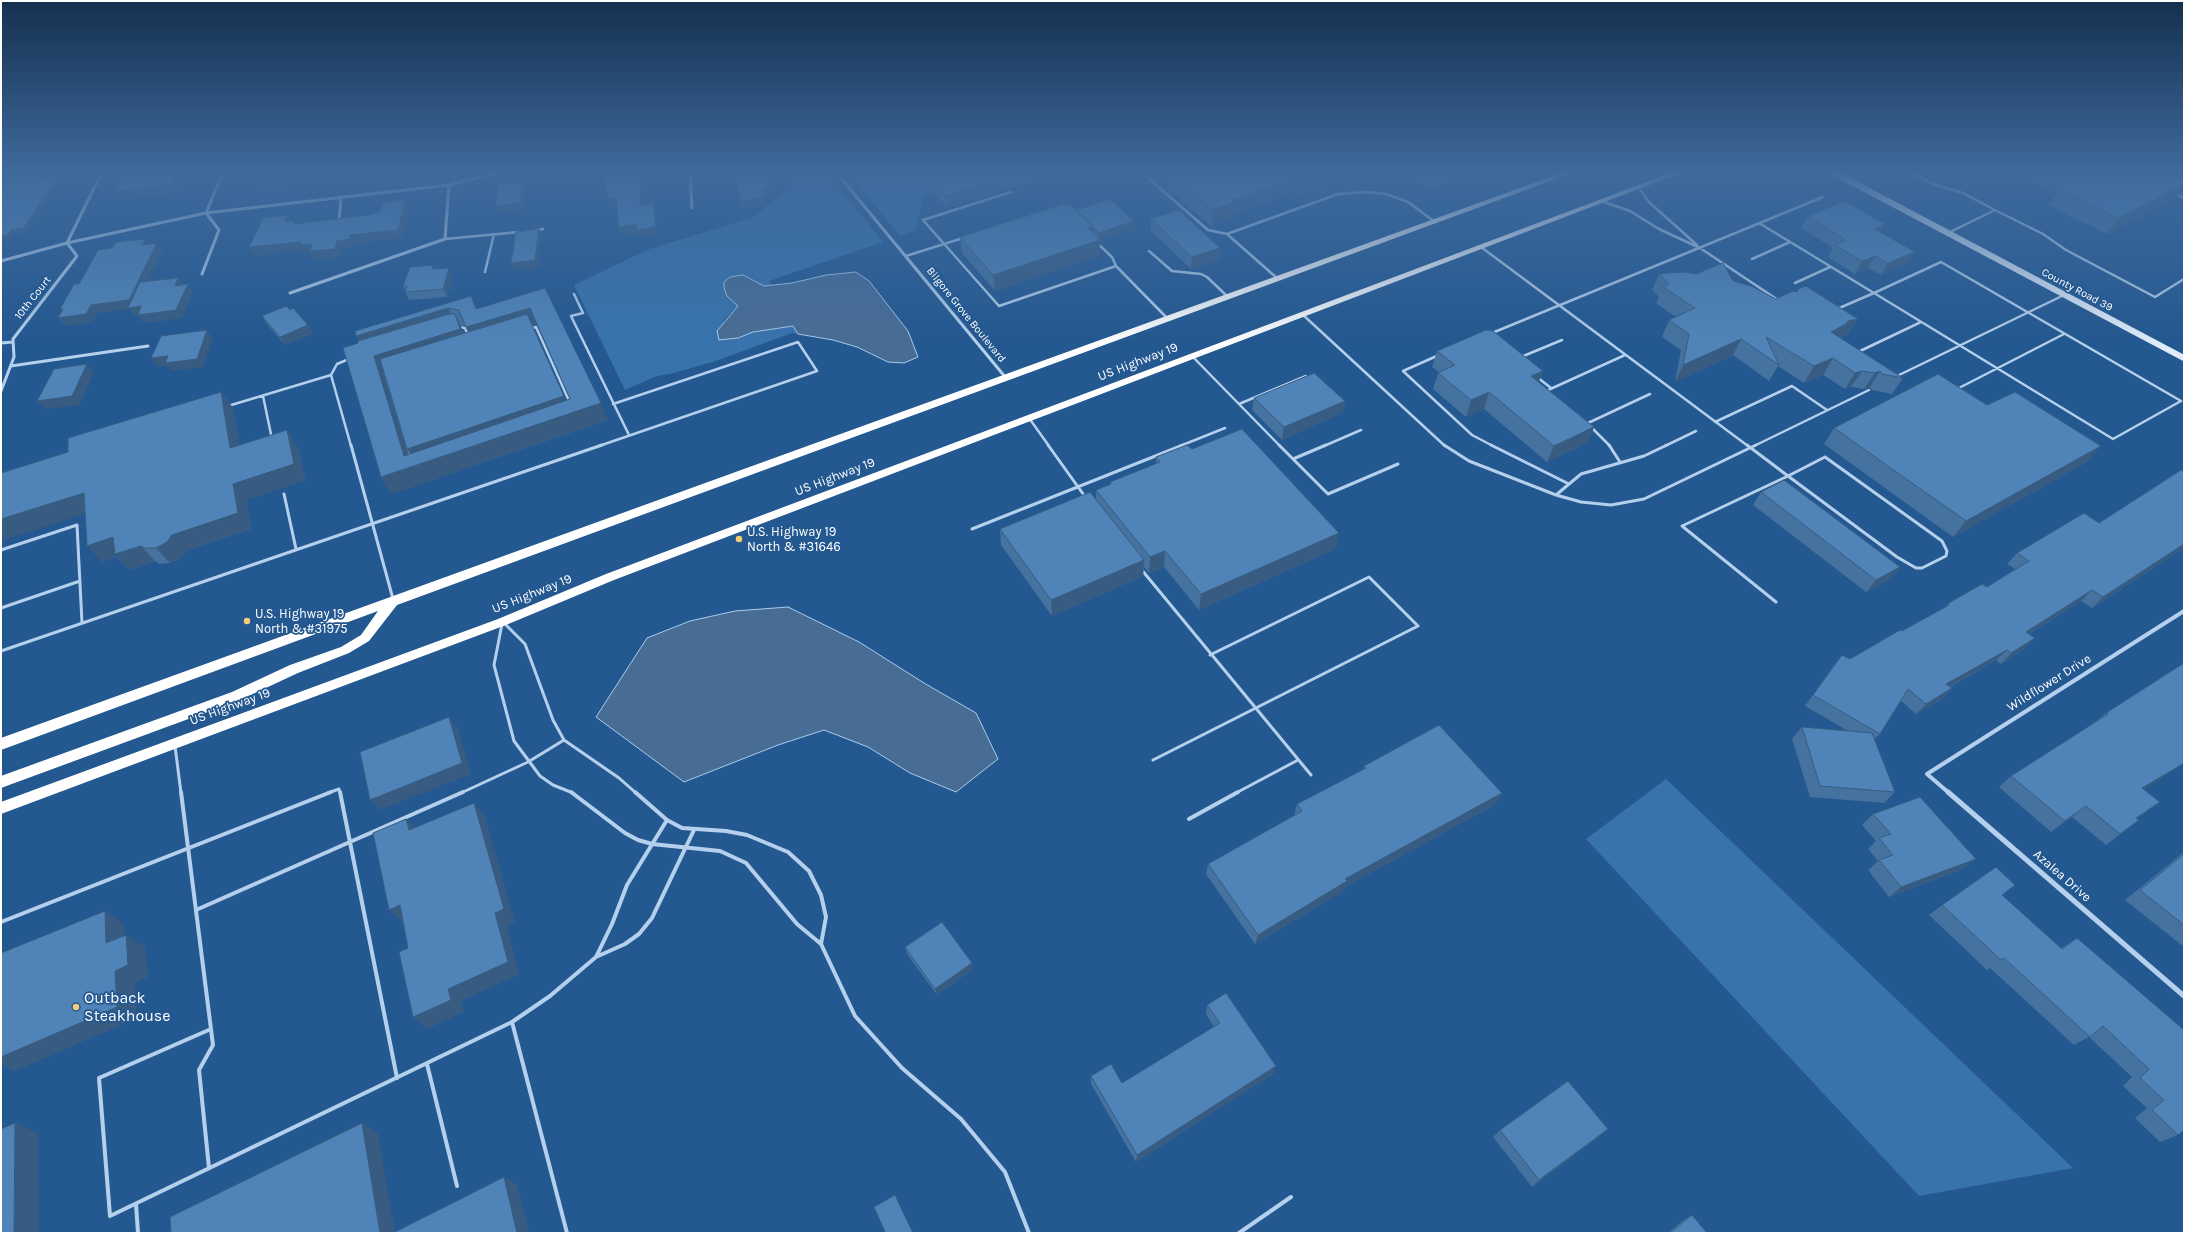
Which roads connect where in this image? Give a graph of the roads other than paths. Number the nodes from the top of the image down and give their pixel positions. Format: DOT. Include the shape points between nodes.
graph roads {
  1 [pos="74,230"];
  2 [pos="131,230"];
  3 [pos="220,230"];
  4 [pos="446,230"];
  5 [pos="884,230"];
  6 [pos="932,230"];
  7 [pos="1208,230"];
  8 [pos="1239,230"];
  9 [pos="1414,230"];
  10 [pos="1526,230"];
  11 [pos="1660,230"];
  12 [pos="1682,230"];
  13 [pos="1743,230"];
  14 [pos="1770,230"];
  15 [pos="1942,230"];
  16 [pos="1955,230"];
  17 [pos="2035,230"];
  18 [pos="522,231"];
  19 [pos="1948,233"];
  20 [pos="494,234"];
  21 [pos="1227,234"];
  22 [pos="965,237"];
  23 [pos="445,239"];
  24 [pos="1095,240"];
  25 [pos="1790,242"];
  26 [pos="67,243"];
  27 [pos="943,244"];
  28 [pos="1481,247"];
  29 [pos="1700,248"];
  30 [pos="1149,251"];
  31 [pos="906,256"];
  32 [pos="1752,259"];
  33 [pos="1,261"];
  34 [pos="1116,266"];
  35 [pos="1830,267"];
  36 [pos="485,272"];
  37 [pos="202,274"];
  38 [pos="1278,278"];
  39 [pos="2184,279"];
  40 [pos="1795,283"];
  41 [pos="290,293"];
  42 [pos="1874,293"];
  43 [pos="574,294"];
  44 [pos="2065,294"];
  45 [pos="1228,297"];
  46 [pos="1781,302"];
  47 [pos="1558,305"];
  48 [pos="1835,310"];
  49 [pos="2028,313"];
  50 [pos="1302,314"];
  51 [pos="1168,318"];
  52 [pos="1921,322"];
  53 [pos="457,327"];
  54 [pos="2064,334"];
  55 [pos="1485,336"];
  56 [pos="1562,340"];
  57 [pos="13,342"];
  58 [pos="1,343"];
  59 [pos="148,346"];
  60 [pos="472,346"];
  61 [pos="1960,346"];
  62 [pos="1851,348"];
  63 [pos="1858,352"];
  64 [pos="1444,353"];
  65 [pos="1626,355"];
  66 [pos="1192,356"];
  67 [pos="1864,356"];
  68 [pos="352,358"];
  69 [pos="2184,358"];
  70 [pos="1515,360"];
  71 [pos="11,366"];
  72 [pos="1997,368"];
  73 [pos="1890,372"];
  74 [pos="1533,374"];
  75 [pos="331,375"];
  76 [pos="1306,376"];
  77 [pos="1897,376"];
  78 [pos="1006,378"];
  79 [pos="1892,379"];
  80 [pos="1551,388"];
  81 [pos="1869,390"];
  82 [pos="1952,391"];
  83 [pos="1,392"];
  84 [pos="1650,394"];
  85 [pos="1551,395"];
  86 [pos="263,396"];
  87 [pos="613,404"];
  88 [pos="1239,404"];
  89 [pos="225,407"];
  90 [pos="1826,410"];
  91 [pos="1029,418"];
  92 [pos="1582,419"];
  93 [pos="1716,422"];
  94 [pos="1588,424"];
  95 [pos="1225,428"];
  96 [pos="1361,430"];
  97 [pos="1696,431"];
  98 [pos="629,435"];
  99 [pos="274,446"];
  100 [pos="1750,447"];
  101 [pos="1293,459"];
  102 [pos="1620,462"];
  103 [pos="1398,464"];
  104 [pos="1788,476"];
  105 [pos="1569,484"];
  106 [pos="1077,487"];
  107 [pos="284,494"];
  108 [pos="1556,495"];
  109 [pos="1087,499"];
  110 [pos="373,522"];
  111 [pos="972,530"];
  112 [pos="296,549"];
  113 [pos="1,550"];
  114 [pos="1141,568"];
  115 [pos="80,581"];
  116 [pos="393,601"];
  117 [pos="1776,602"];
  118 [pos="1,608"];
  119 [pos="2184,610"];
  120 [pos="502,622"];
  121 [pos="82,623"];
  122 [pos="1,651"];
  123 [pos="1210,655"];
  124 [pos="1256,709"];
  125 [pos="564,740"];
  126 [pos="174,743"];
  127 [pos="1,744"];
  128 [pos="1153,760"];
  129 [pos="1298,760"];
  130 [pos="528,762"];
  131 [pos="1927,774"];
  132 [pos="1311,775"];
  133 [pos="1,782"];
  134 [pos="1,808"];
  135 [pos="1189,818"];
  136 [pos="667,820"];
  137 [pos="694,830"];
  138 [pos="350,843"];
  139 [pos="652,844"];
  140 [pos="686,847"];
  141 [pos="188,850"];
  142 [pos="196,910"];
  143 [pos="1,922"];
  144 [pos="821,944"];
  145 [pos="596,957"];
  146 [pos="2184,996"];
  147 [pos="512,1022"];
  148 [pos="210,1029"];
  149 [pos="427,1064"];
  150 [pos="397,1078"];
  151 [pos="209,1168"];
  152 [pos="457,1186"];
  153 [pos="1291,1197"];
  154 [pos="136,1204"];
  155 [pos="138,1233"];
  156 [pos="567,1233"];
  157 [pos="1029,1233"];
  158 [pos="1239,1233"];
  1 -- 26 [label="street"];
  2 -- 26 [label="street"];
  3 -- 37 [label="street"];
  4 -- 23 [label="street"];
  5 -- 31 [label="street, Bilgore Grove Boulevard"];
  6 -- 27 [label="lane"];
  7 -- 21 [label="lane"];
  8 -- 21 [label="lane"];
  9 -- 38 [label="highway"];
  10 -- 28 [label="highway, US Highway 19"];
  11 -- 29 [label="lane"];
  12 -- 29 [label="lane"];
  13 -- 29 [label="lane"];
  14 -- 25 [label="lane"];
  15 -- 19 [label="street, County Road 39"];
  16 -- 19 [label="lane"];
  17 -- 39 [label="lane" via="2066,250 2155,297"];
  18 -- 20 [label="lane"];
  19 -- 44 [label="street, County Road 39"];
  20 -- 23 [label="lane"];
  20 -- 36 [label="lane"];
  21 -- 38 [label="lane"];
  22 -- 27 [label="lane"];
  23 -- 41 [label="street"];
  24 -- 34 [label="lane" via="1112,257"];
  25 -- 32 [label="lane"];
  25 -- 35 [label="lane"];
  26 -- 33 [label="street"];
  26 -- 57 [label="street, 10th Court" via="77,256"];
  27 -- 31 [label="lane"];
  27 -- 34 [label="lane" via="999,306"];
  28 -- 47 [label="lane"];
  28 -- 50 [label="highway, US Highway 19"];
  29 -- 46 [label="lane"];
  29 -- 47 [label="lane"];
  30 -- 45 [label="lane" via="1172,271 1207,277"];
  31 -- 78 [label="street, Bilgore Grove Boulevard"];
  34 -- 51 [label="lane"];
  35 -- 40 [label="lane"];
  35 -- 42 [label="lane"];
  38 -- 45 [label="highway"];
  42 -- 48 [label="lane"];
  42 -- 49 [label="lane" via="1941,262"];
  42 -- 52 [label="lane"];
  43 -- 87 [label="lane" via="584,313 571,316"];
  44 -- 49 [label="lane"];
  44 -- 69 [label="street, County Road 39"];
  45 -- 51 [label="highway"];
  47 -- 55 [label="lane"];
  47 -- 65 [label="lane"];
  49 -- 54 [label="lane"];
  49 -- 61 [label="lane"];
  50 -- 66 [label="highway, US Highway 19"];
  50 -- 108 [label="lane" via="1444,445 1470,461"];
  51 -- 78 [label="highway"];
  52 -- 61 [label="lane"];
  52 -- 63 [label="lane"];
  53 -- 60 [label="lane" via="465,328"];
  54 -- 72 [label="lane"];
  54 -- 72 [label="lane" via="2181,401 2113,439"];
  56 -- 70 [label="lane"];
  57 -- 58 [label="street"];
  57 -- 71 [label="street" via="14,357"];
  59 -- 71 [label="street"];
  60 -- 60 [label="lane" via="536,326 575,414 415,469 386,373"];
  61 -- 72 [label="lane"];
  61 -- 77 [label="lane"];
  62 -- 63 [label="lane"];
  63 -- 67 [label="lane"];
  64 -- 105 [label="lane" via="1403,371 1472,435"];
  65 -- 80 [label="lane"];
  65 -- 93 [label="lane"];
  66 -- 88 [label="lane"];
  66 -- 91 [label="highway, US Highway 19"];
  68 -- 75 [label="lane" via="337,364"];
  71 -- 83 [label="street"];
  72 -- 82 [label="lane"];
  73 -- 77 [label="lane"];
  74 -- 80 [label="lane"];
  75 -- 86 [label="lane"];
  75 -- 110 [label="lane"];
  76 -- 88 [label="lane"];
  77 -- 79 [label="lane"];
  78 -- 116 [label="highway"];
  80 -- 85 [label="lane" via="1545,390"];
  81 -- 90 [label="lane"];
  84 -- 94 [label="lane"];
  86 -- 89 [label="lane"];
  86 -- 99 [label="lane"];
  87 -- 98 [label="lane"];
  87 -- 98 [label="lane" via="798,342 817,371"];
  88 -- 101 [label="lane"];
  90 -- 93 [label="lane" via="1792,386"];
  90 -- 100 [label="lane"];
  91 -- 106 [label="lane"];
  91 -- 120 [label="highway, US Highway 19" via="610,577"];
  92 -- 94 [label="lane"];
  93 -- 100 [label="lane"];
  94 -- 102 [label="lane" via="1610,446"];
  95 -- 106 [label="lane"];
  96 -- 101 [label="lane"];
  97 -- 102 [label="lane" via="1644,456"];
  98 -- 110 [label="lane"];
  100 -- 104 [label="lane"];
  100 -- 108 [label="lane" via="1644,499 1611,505 1581,502"];
  101 -- 103 [label="lane" via="1328,494"];
  102 -- 105 [label="lane" via="1581,474"];
  104 -- 104 [label="lane" via="1825,457 1942,541 1946,556 1922,568 1916,568"];
  104 -- 117 [label="lane" via="1682,526"];
  105 -- 108 [label="lane"];
  106 -- 109 [label="lane"];
  106 -- 111 [label="lane"];
  107 -- 112 [label="lane"];
  110 -- 112 [label="lane"];
  110 -- 116 [label="lane"];
  112 -- 121 [label="lane"];
  113 -- 115 [label="lane" via="77,525"];
  114 -- 123 [label="lane"];
  115 -- 118 [label="lane"];
  115 -- 121 [label="lane"];
  116 -- 127 [label="highway"];
  116 -- 133 [label="highway" via="365,638 345,650 294,669 236,696"];
  119 -- 131 [label="street, Wildflower Drive"];
  120 -- 125 [label="lane" via="525,644 553,720"];
  120 -- 126 [label="highway, US Highway 19"];
  120 -- 130 [label="lane" via="494,665 514,741"];
  121 -- 122 [label="lane"];
  123 -- 124 [label="lane"];
  123 -- 124 [label="lane" via="1369,577 1418,626"];
  124 -- 128 [label="lane"];
  124 -- 129 [label="lane"];
  125 -- 130 [label="lane"];
  125 -- 136 [label="lane" via="619,778"];
  126 -- 134 [label="highway, US Highway 19"];
  126 -- 141 [label="lane"];
  129 -- 132 [label="lane"];
  129 -- 135 [label="lane"];
  130 -- 138 [label="lane"];
  130 -- 139 [label="lane" via="540,776 553,785 571,792 625,833"];
  131 -- 146 [label="street, Azalea Drive"];
  136 -- 137 [label="lane" via="682,828"];
  136 -- 139 [label="lane"];
  137 -- 140 [label="lane"];
  137 -- 144 [label="lane" via="726,831 747,835 788,852 809,871 821,895 826,917"];
  138 -- 141 [label="lane" via="339,789"];
  138 -- 142 [label="lane"];
  138 -- 150 [label="lane"];
  139 -- 140 [label="lane"];
  139 -- 145 [label="lane" via="626,885 612,924"];
  140 -- 144 [label="lane" via="720,851 746,863 771,895"];
  140 -- 145 [label="lane" via="652,918 639,934 625,944"];
  141 -- 142 [label="lane"];
  141 -- 143 [label="lane"];
  142 -- 148 [label="lane"];
  144 -- 157 [label="lane" via="854,1016 902,1068 961,1119 1006,1172"];
  145 -- 147 [label="lane" via="550,996"];
  147 -- 149 [label="lane"];
  147 -- 156 [label="lane"];
  148 -- 151 [label="lane" via="213,1045 199,1070"];
  148 -- 154 [label="lane" via="99,1078 110,1216"];
  149 -- 150 [label="lane"];
  149 -- 152 [label="lane"];
  150 -- 151 [label="lane"];
  151 -- 154 [label="lane"];
  153 -- 158 [label="lane"];
  154 -- 155 [label="lane"];
}
